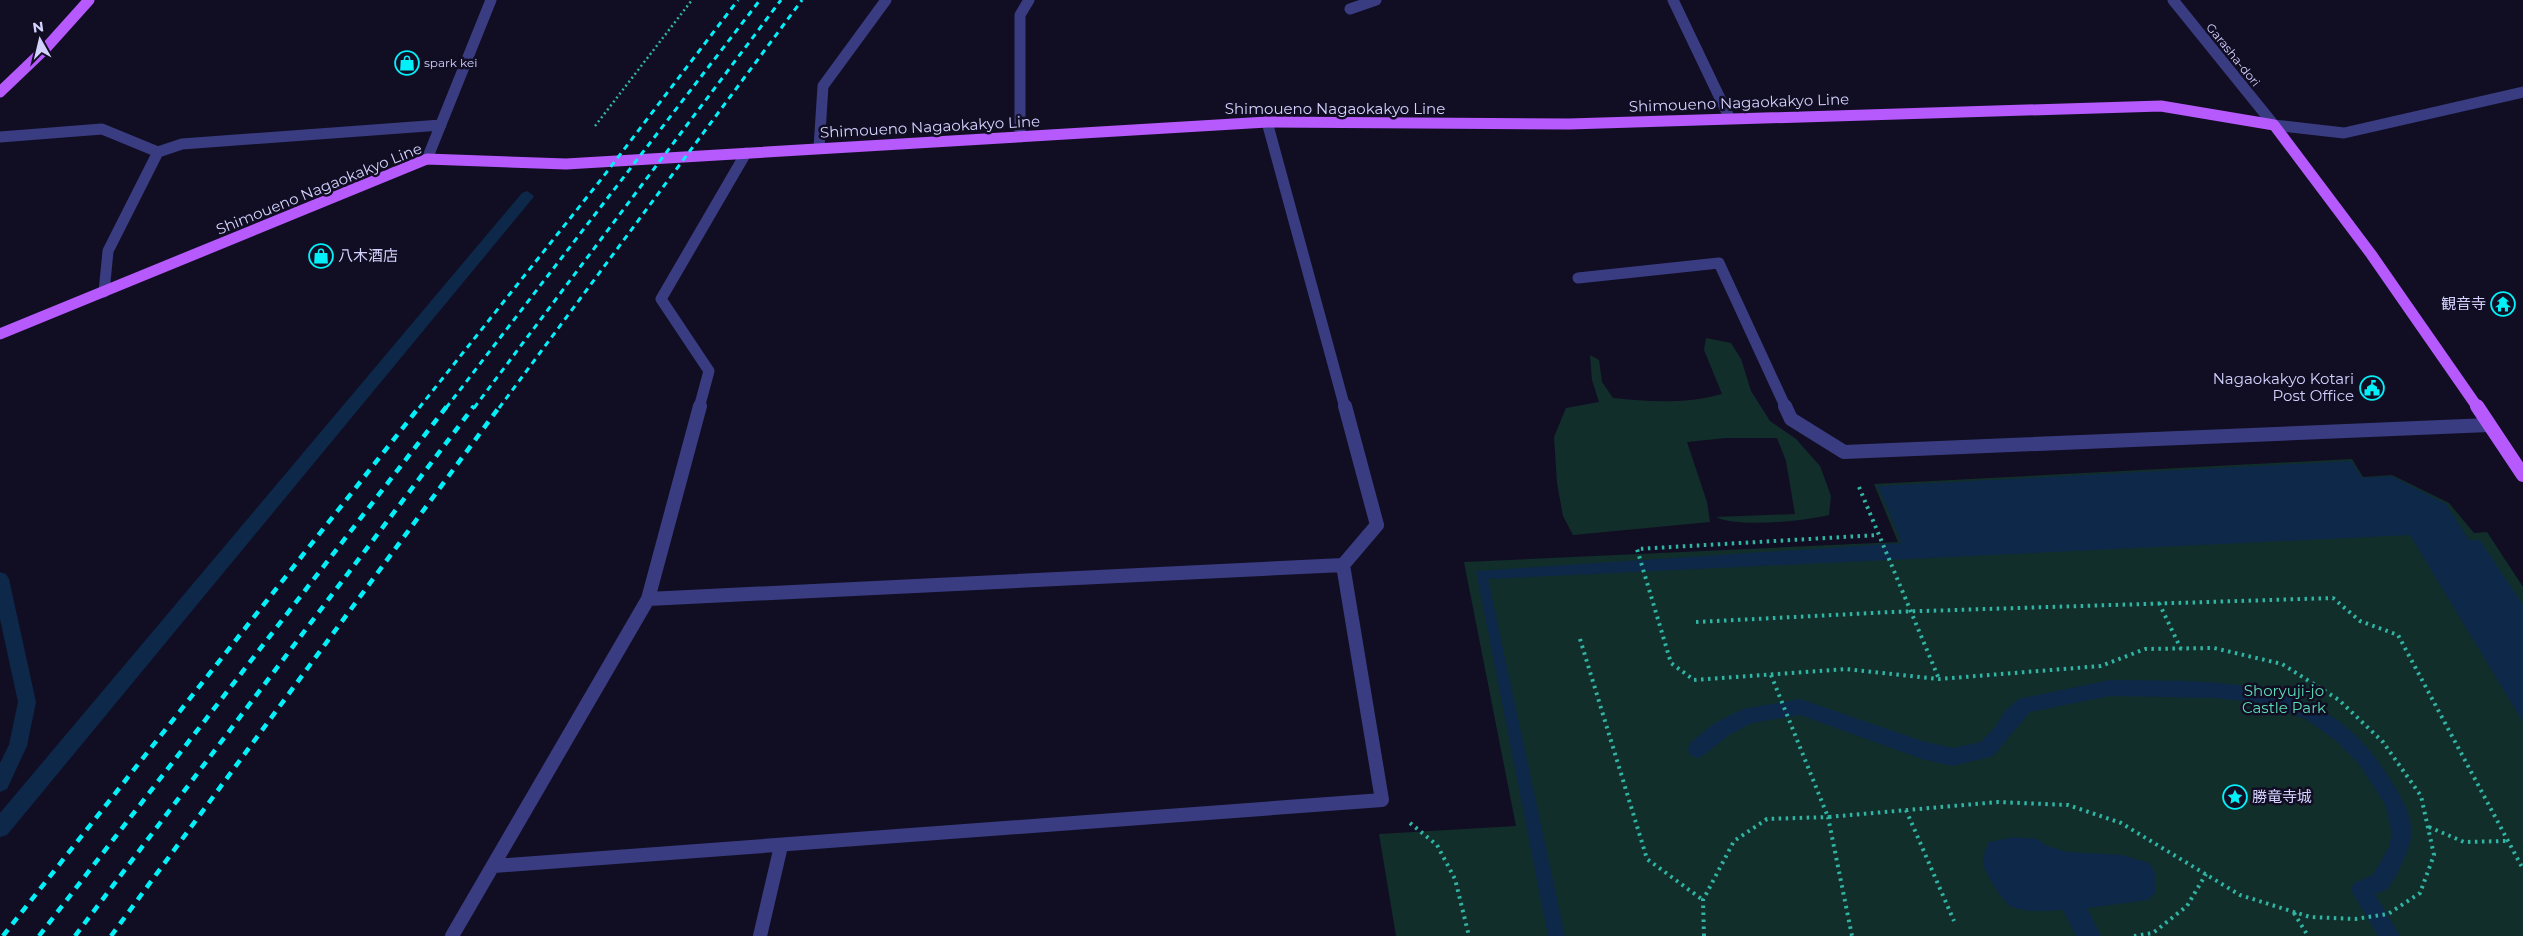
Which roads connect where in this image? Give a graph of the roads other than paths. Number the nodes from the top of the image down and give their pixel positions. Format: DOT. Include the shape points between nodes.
graph roads {
  1 [pos="89,0"];
  2 [pos="491,0"];
  3 [pos="886,0"];
  4 [pos="1029,0"];
  5 [pos="1376,0"];
  6 [pos="1673,0"];
  7 [pos="2173,0"];
  8 [pos="1350,8"];
  9 [pos="0,92"];
  10 [pos="2523,92"];
  11 [pos="1729,117"];
  12 [pos="1267,122"];
  13 [pos="441,125"];
  14 [pos="2274,125"];
  15 [pos="0,136"];
  16 [pos="1020,137"];
  17 [pos="819,148"];
  18 [pos="158,152"];
  19 [pos="746,153"];
  20 [pos="427,159"];
  21 [pos="1578,278"];
  22 [pos="104,292"];
  23 [pos="0,334"];
  24 [pos="2489,425"];
  25 [pos="2523,475"];
  26 [pos="1343,565"];
  27 [pos="648,599"];
  28 [pos="781,846"];
  29 [pos="494,866"];
  30 [pos="452,936"];
  31 [pos="760,936"];
  1 -- 9 [label="main road"];
  2 -- 13 [label="street"];
  3 -- 17 [label="street" via="823,86"];
  4 -- 16 [label="street" via="1020,15"];
  5 -- 8 [label="street"];
  6 -- 11 [label="street"];
  7 -- 14 [label="street, Garasha-dori"];
  10 -- 14 [label="street" via="2344,133"];
  11 -- 12 [label="main road, Shimoueno Nagaokakyo Line" via="1569,124"];
  11 -- 14 [label="main road, Shimoueno Nagaokakyo Line" via="2161,106"];
  12 -- 16 [label="main road, Shimoueno Nagaokakyo Line"];
  12 -- 26 [label="street" via="1377,525"];
  13 -- 18 [label="street" via="182,144"];
  13 -- 20 [label="street"];
  14 -- 24 [label="main road" via="2331,196"];
  15 -- 18 [label="street" via="102,129"];
  16 -- 17 [label="main road, Shimoueno Nagaokakyo Line"];
  17 -- 19 [label="main road, Shimoueno Nagaokakyo Line"];
  18 -- 22 [label="street" via="108,251"];
  19 -- 20 [label="main road, Shimoueno Nagaokakyo Line" via="566,164"];
  19 -- 27 [label="street" via="661,299 709,371"];
  20 -- 22 [label="main road, Shimoueno Nagaokakyo Line"];
  21 -- 24 [label="street" via="1719,263 1791,420 1844,452"];
  22 -- 23 [label="main road, Shimoueno Nagaokakyo Line"];
  24 -- 25 [label="main road"];
  26 -- 27 [label="street"];
  26 -- 28 [label="street" via="1382,800"];
  27 -- 29 [label="street"];
  28 -- 29 [label="street"];
  28 -- 31 [label="street"];
  29 -- 30 [label="street"];
}
